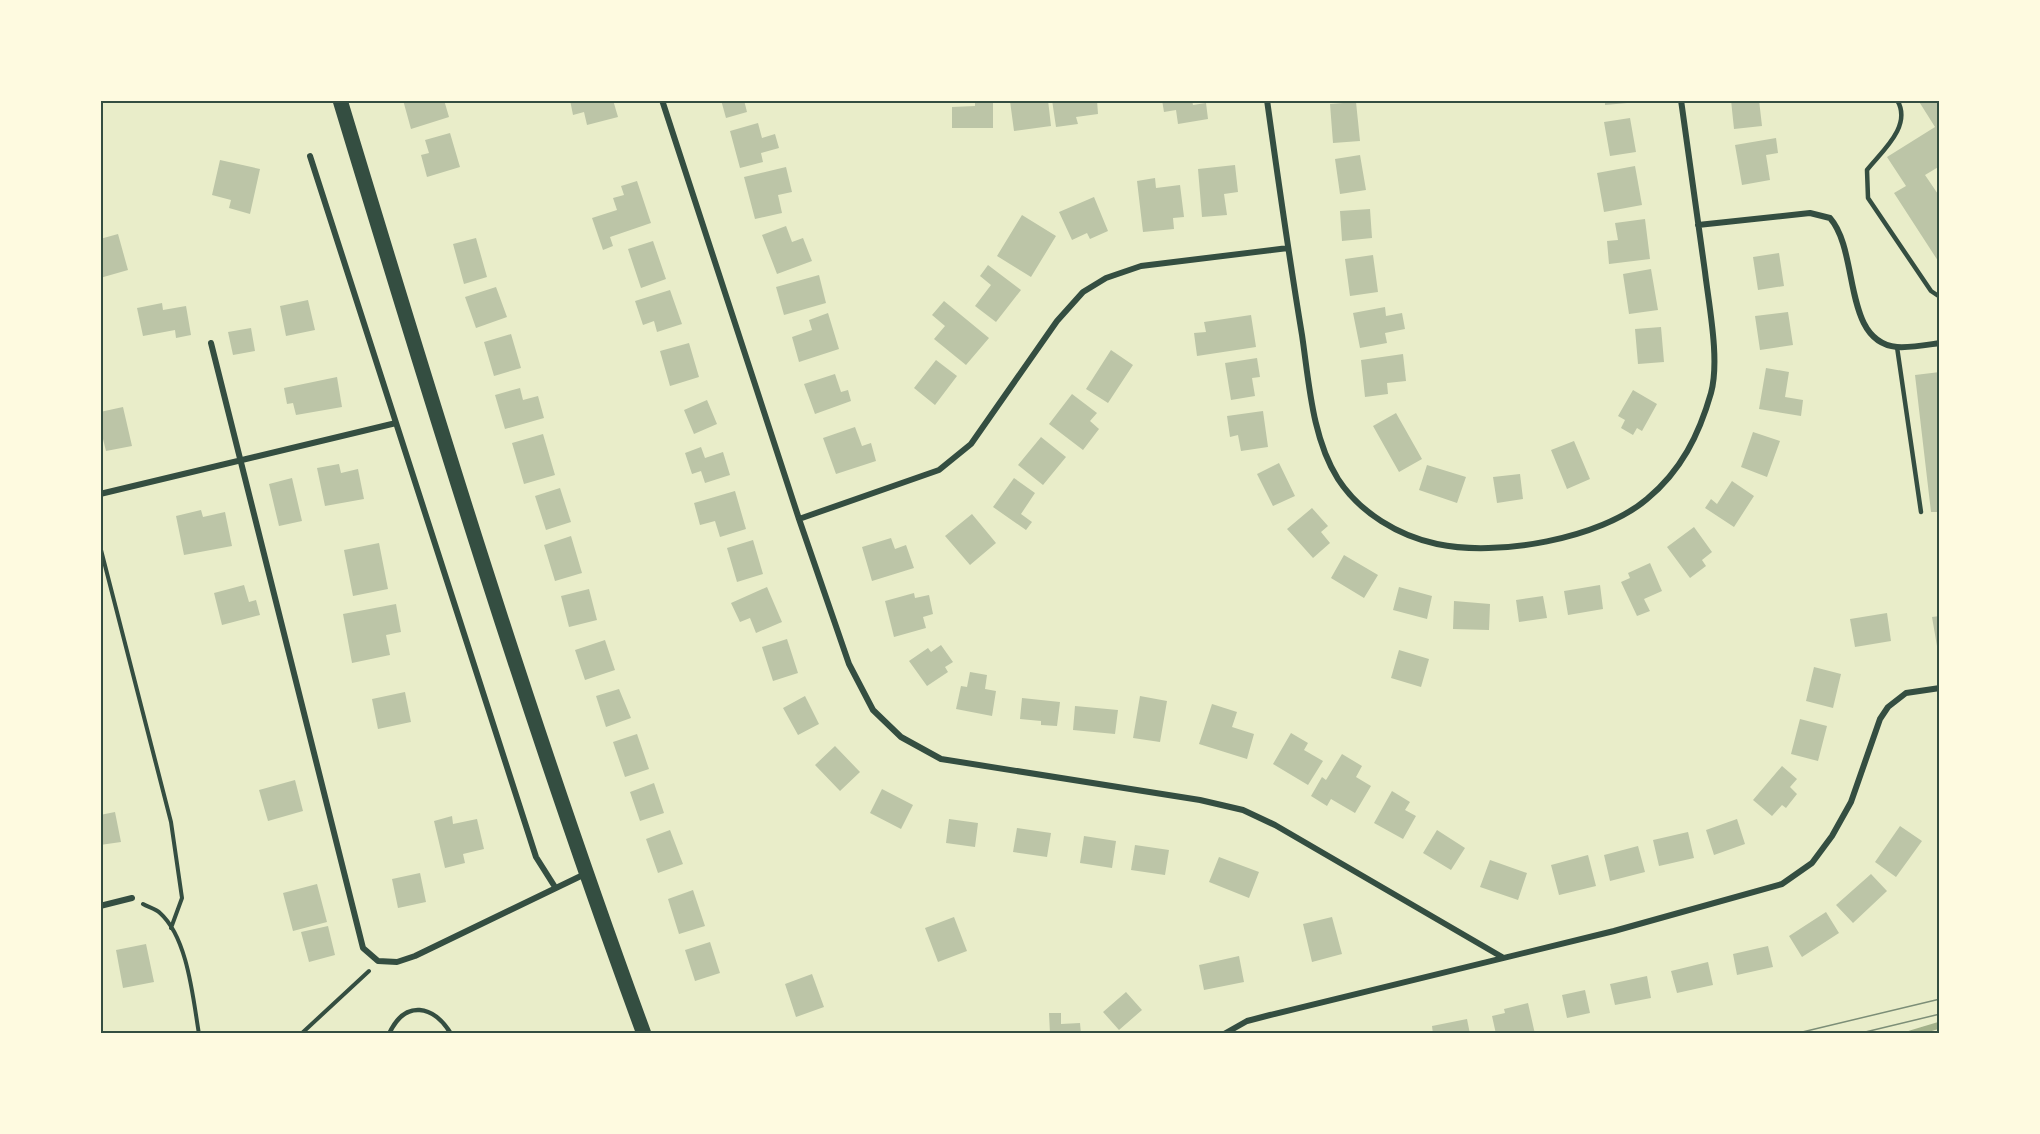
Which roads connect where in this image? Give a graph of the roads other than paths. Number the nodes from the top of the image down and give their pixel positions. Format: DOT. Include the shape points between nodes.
graph roads {
  1 [pos="340,100"];
  2 [pos="662,100"];
  3 [pos="1267,100"];
  4 [pos="1681,100"];
  5 [pos="1897,100"];
  6 [pos="310,156"];
  7 [pos="1698,225"];
  8 [pos="1288,248"];
  9 [pos="1940,297"];
  10 [pos="212,343"];
  11 [pos="1940,343"];
  12 [pos="1897,347"];
  13 [pos="396,423"];
  14 [pos="240,462"];
  15 [pos="100,494"];
  16 [pos="1920,512"];
  17 [pos="798,519"];
  18 [pos="1940,688"];
  19 [pos="585,874"];
  20 [pos="555,887"];
  21 [pos="132,898"];
  22 [pos="100,906"];
  23 [pos="1502,957"];
  24 [pos="389,1034"];
  25 [pos="451,1034"];
  26 [pos="644,1034"];
  27 [pos="1224,1034"];
  1 -- 19 [label="main road" via="439,427"];
  2 -- 17 [label="street"];
  3 -- 8 [label="street"];
  4 -- 7 [label="street"];
  5 -- 9 [label="lane" via="1901,106 1900,128 1867,170 1868,198 1930,291"];
  6 -- 13 [label="street"];
  7 -- 8 [label="street" via="1713,335 1712,388 1696,439 1672,476 1646,501 1619,518 1582,532 1528,544 1479,548 1438,544 1400,532 1365,510 1338,480 1319,432"];
  7 -- 12 [label="street" via="1810,213 1830,218 1841,234 1864,326 1876,340"];
  8 -- 17 [label="street" via="1141,266 1106,278 1083,292 1057,321 972,444 939,470"];
  10 -- 14 [label="street"];
  11 -- 12 [label="street"];
  12 -- 16 [label="lane"];
  13 -- 14 [label="street"];
  13 -- 20 [label="street" via="537,857"];
  14 -- 15 [label="street"];
  14 -- 20 [label="street" via="363,948 378,961 397,963"];
  17 -- 23 [label="street" via="849,664 873,710 901,737 941,759 1243,810"];
  18 -- 23 [label="street" via="1906,693 1888,707 1880,719 1851,802 1832,836 1812,863 1782,884"];
  19 -- 20 [label="street"];
  19 -- 26 [label="main road"];
  21 -- 22 [label="street"];
  23 -- 27 [label="street" via="1263,1017 1230,1028"];
  24 -- 25 [label="lane" via="405,1013 419,1009 432,1012"];
}
